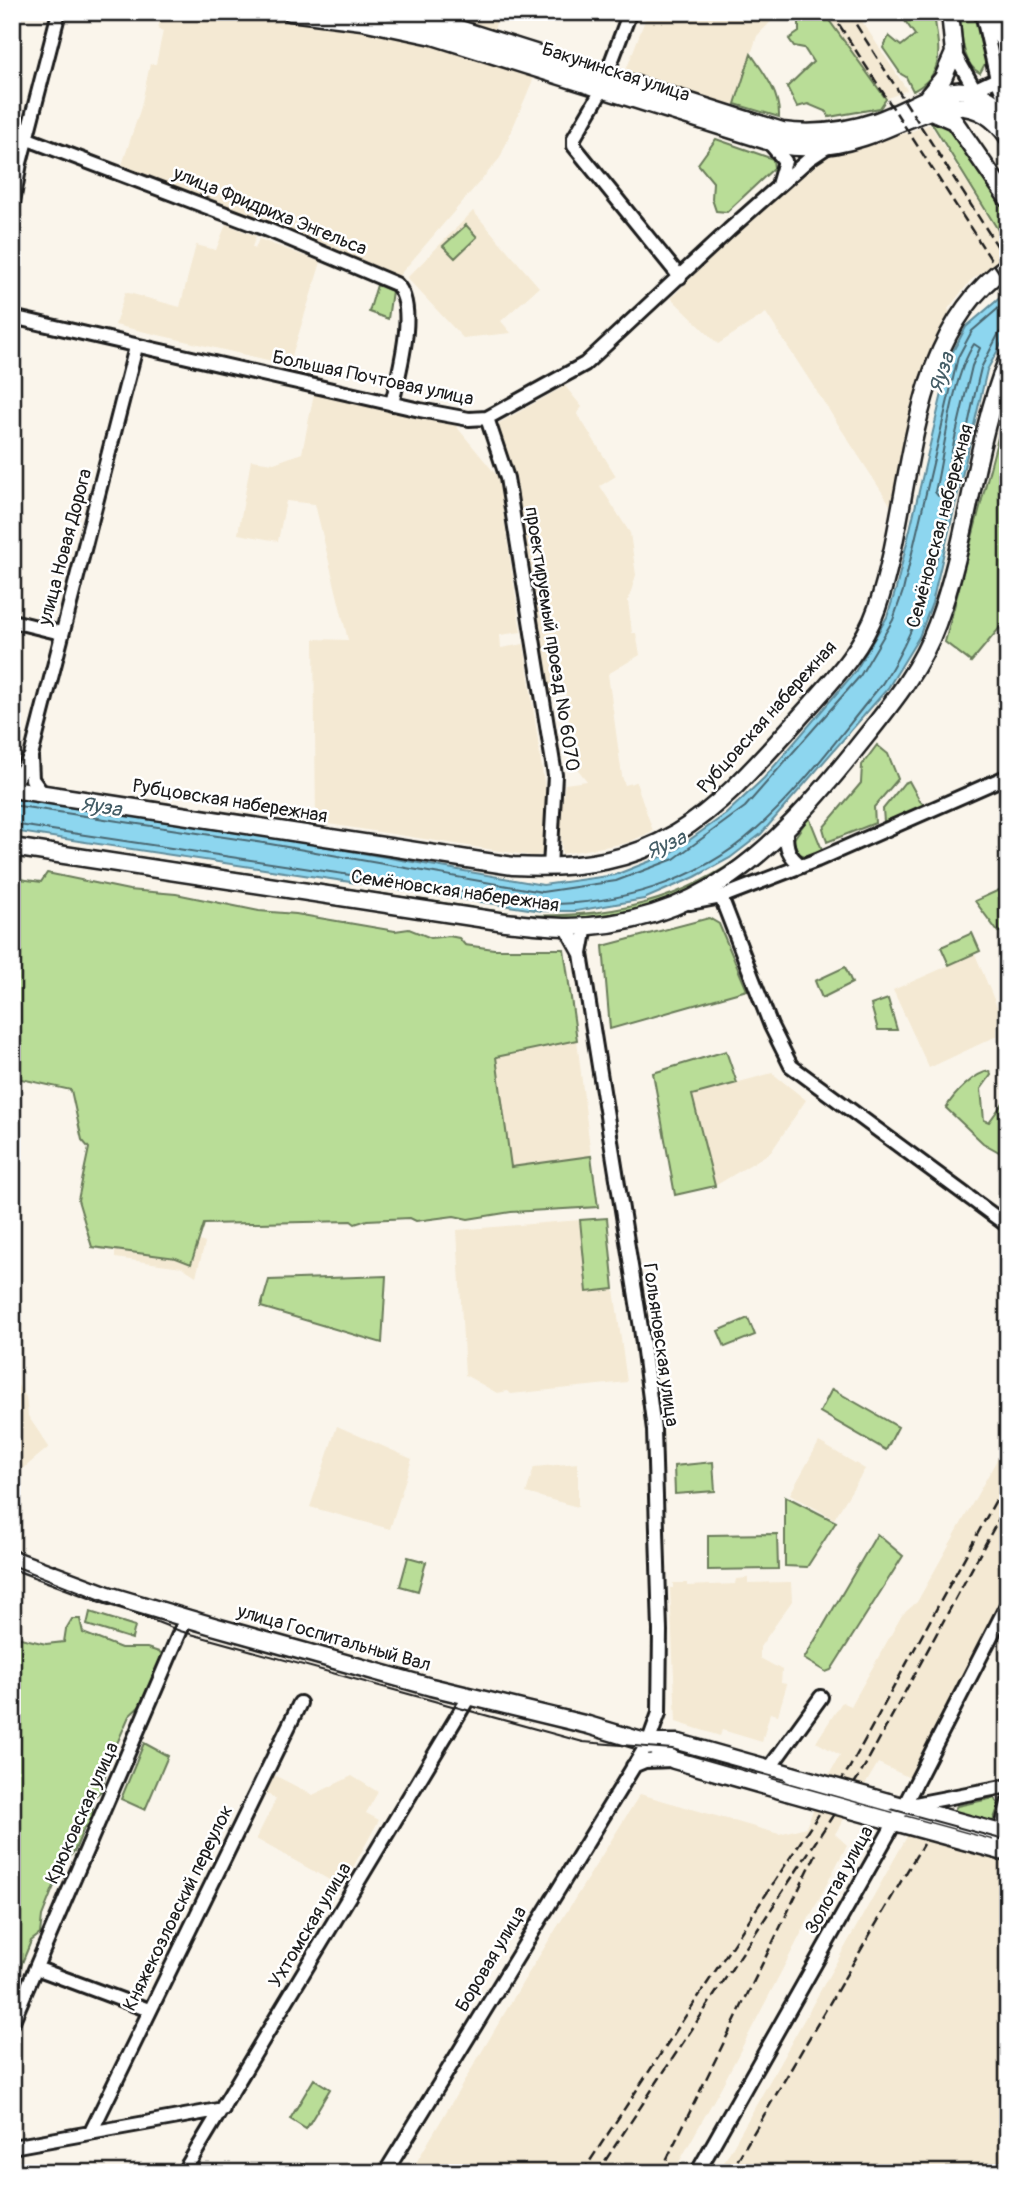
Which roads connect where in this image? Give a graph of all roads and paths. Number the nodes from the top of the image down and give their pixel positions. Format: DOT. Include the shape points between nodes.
graph roads {
  1 [pos="59,12"];
  2 [pos="290,12"];
  3 [pos="396,12"];
  4 [pos="630,12"];
  5 [pos="982,13"];
  6 [pos="949,14"];
  7 [pos="1007,44"];
  8 [pos="954,53"];
  9 [pos="992,57"];
  10 [pos="1003,76"];
  11 [pos="603,83"];
  12 [pos="974,92"];
  13 [pos="926,103"];
  14 [pos="1008,107"];
  15 [pos="954,110"];
  16 [pos="985,114"];
  17 [pos="1005,126"];
  18 [pos="12,133"];
  19 [pos="27,138"];
  20 [pos="834,138"];
  21 [pos="768,141"];
  22 [pos="806,148"];
  23 [pos="776,190"];
  24 [pos="1008,199"];
  25 [pos="12,208"];
  26 [pos="1008,265"];
  27 [pos="680,277"];
  28 [pos="12,317"];
  29 [pos="136,347"];
  30 [pos="1008,358"];
  31 [pos="392,404"];
  32 [pos="487,418"];
  33 [pos="12,621"];
  34 [pos="61,633"];
  35 [pos="30,756"];
  36 [pos="1008,776"];
  37 [pos="12,787"];
  38 [pos="42,793"];
  39 [pos="786,832"];
  40 [pos="16,850"];
  41 [pos="802,866"];
  42 [pos="550,868"];
  43 [pos="721,897"];
  44 [pos="672,907"];
  45 [pos="586,926"];
  46 [pos="566,927"];
  47 [pos="581,954"];
  48 [pos="1008,1226"];
  49 [pos="12,1559"];
  50 [pos="1008,1603"];
  51 [pos="186,1618"];
  52 [pos="469,1697"];
  53 [pos="821,1697"];
  54 [pos="300,1703"];
  55 [pos="648,1743"];
  56 [pos="674,1760"];
  57 [pos="633,1766"];
  58 [pos="768,1768"];
  59 [pos="920,1771"];
  60 [pos="758,1784"];
  61 [pos="1008,1786"];
  62 [pos="945,1798"];
  63 [pos="1008,1803"];
  64 [pos="896,1804"];
  65 [pos="889,1821"];
  66 [pos="1004,1834"];
  67 [pos="1002,1852"];
  68 [pos="36,1968"];
  69 [pos="149,2010"];
  70 [pos="12,2022"];
  71 [pos="223,2109"];
  72 [pos="91,2132"];
  73 [pos="12,2147"];
  74 [pos="183,2173"];
  75 [pos="384,2173"];
  76 [pos="697,2173"];
  1 -- 19 [label="street"];
  2 -- 11 [label="main road, Бакунинская улица" via="413,30"];
  3 -- 11 [label="main road, Бакунинская улица" via="443,23"];
  4 -- 11 [label="street"];
  5 -- 7 [label="main road"];
  5 -- 9 [label="street"];
  6 -- 8 [label="main road"];
  8 -- 12 [label="street"];
  8 -- 13 [label="main road"];
  8 -- 15 [label="street"];
  9 -- 10 [label="street"];
  9 -- 12 [label="street" via="988,75"];
  10 -- 12 [label="street"];
  10 -- 14 [label="street"];
  11 -- 20 [label="main road, Бакунинская улица" via="782,131"];
  11 -- 21 [label="main road, Бакунинская улица"];
  11 -- 27 [label="street" via="574,146"];
  12 -- 15 [label="main road, Бакунинская улица"];
  12 -- 17 [label="main road, Бакунинская улица"];
  13 -- 15 [label="main road, Бакунинская улица"];
  13 -- 15 [label="main road" via="942,113"];
  13 -- 20 [label="main road, Бакунинская улица" via="883,130"];
  15 -- 16 [label="main road, Бакунинская улица" via="969,107"];
  15 -- 16 [label="main road" via="966,120"];
  15 -- 24 [label="main road"];
  16 -- 17 [label="main road, Бакунинская улица"];
  18 -- 19 [label="street, улица Фридриха Энгельса"];
  19 -- 25 [label="street"];
  19 -- 31 [label="street, улица Фридриха Энгельса" via="396,284 405,299 407,323"];
  20 -- 22 [label="main road, Бакунинская улица"];
  20 -- 23 [label="street, Большая Почтовая улица"];
  21 -- 22 [label="main road, Бакунинская улица"];
  21 -- 23 [label="street" via="785,161"];
  22 -- 23 [label="street, Большая Почтовая улица"];
  23 -- 27 [label="street, Большая Почтовая улица"];
  26 -- 42 [label="main road, Рубцовская набережная" via="971,297 931,379 916,428 885,581 865,635 847,663 735,789 697,821 648,850 618,860"];
  27 -- 32 [label="street, Большая Почтовая улица" via="585,364"];
  28 -- 29 [label="street, Большая Почтовая улица"];
  29 -- 31 [label="street, Большая Почтовая улица"];
  29 -- 34 [label="street, улица Новая Дорога"];
  30 -- 39 [label="main road, Семёновская набережная" via="946,598 928,648 894,702"];
  31 -- 32 [label="street, Большая Почтовая улица" via="461,418"];
  32 -- 42 [label="street, проектируемый проезд № 6070" via="507,478 555,775"];
  33 -- 34 [label="street"];
  34 -- 35 [label="street, улица Новая Дорога"];
  35 -- 37 [label="street, улица Новая Дорога"];
  35 -- 38 [label="street" via="33,779"];
  36 -- 41 [label="street"];
  37 -- 38 [label="main road, Рубцовская набережная"];
  38 -- 42 [label="main road, Рубцовская набережная"];
  39 -- 41 [label="street" via="786,848"];
  39 -- 44 [label="main road, Семёновская набережная" via="713,888"];
  40 -- 46 [label="main road, Семёновская набережная" via="505,922"];
  41 -- 43 [label="street"];
  43 -- 44 [label="street"];
  43 -- 48 [label="street" via="791,1066"];
  44 -- 45 [label="main road, Семёновская набережная"];
  45 -- 46 [label="main road, Семёновская набережная"];
  45 -- 47 [label="street, Гольяновская улица"];
  46 -- 47 [label="street, Гольяновская улица"];
  47 -- 55 [label="street, Гольяновская улица" via="654,1430 659,1700 656,1726"];
  49 -- 51 [label="main road, улица Госпитальный Вал"];
  50 -- 59 [label="street, Золотая улица"];
  51 -- 52 [label="main road, улица Госпитальный Вал"];
  51 -- 68 [label="street, Крюковская улица"];
  52 -- 55 [label="main road, улица Госпитальный Вал"];
  52 -- 71 [label="street, Ухтомская улица"];
  53 -- 58 [label="street"];
  54 -- 69 [label="street, Княжекозловский переулок"];
  55 -- 56 [label="main road, улица Госпитальный Вал"];
  55 -- 57 [label="street, Боровая улица"];
  55 -- 58 [label="main road, улица Госпитальный Вал" via="679,1743"];
  56 -- 57 [label="street" via="645,1760"];
  56 -- 60 [label="main road, улица Госпитальный Вал"];
  57 -- 75 [label="street, Боровая улица"];
  58 -- 60 [label="street"];
  58 -- 64 [label="main road, улица Госпитальный Вал, bridge"];
  59 -- 62 [label="street" via="920,1784 928,1794"];
  59 -- 64 [label="street, Золотая улица"];
  60 -- 65 [label="main road, улица Госпитальный Вал, bridge"];
  61 -- 62 [label="street"];
  62 -- 64 [label="street"];
  63 -- 66 [label="street"];
  64 -- 65 [label="street, Золотая улица"];
  64 -- 66 [label="main road, улица Госпитальный Вал"];
  65 -- 67 [label="main road, улица Госпитальный Вал"];
  65 -- 76 [label="street, Золотая улица"];
  66 -- 67 [label="street"];
  68 -- 69 [label="street"];
  68 -- 70 [label="street, Крюковская улица"];
  69 -- 72 [label="street, Княжекозловский переулок"];
  71 -- 72 [label="street"];
  71 -- 74 [label="street, Ухтомская улица"];
  72 -- 73 [label="street"];
}
